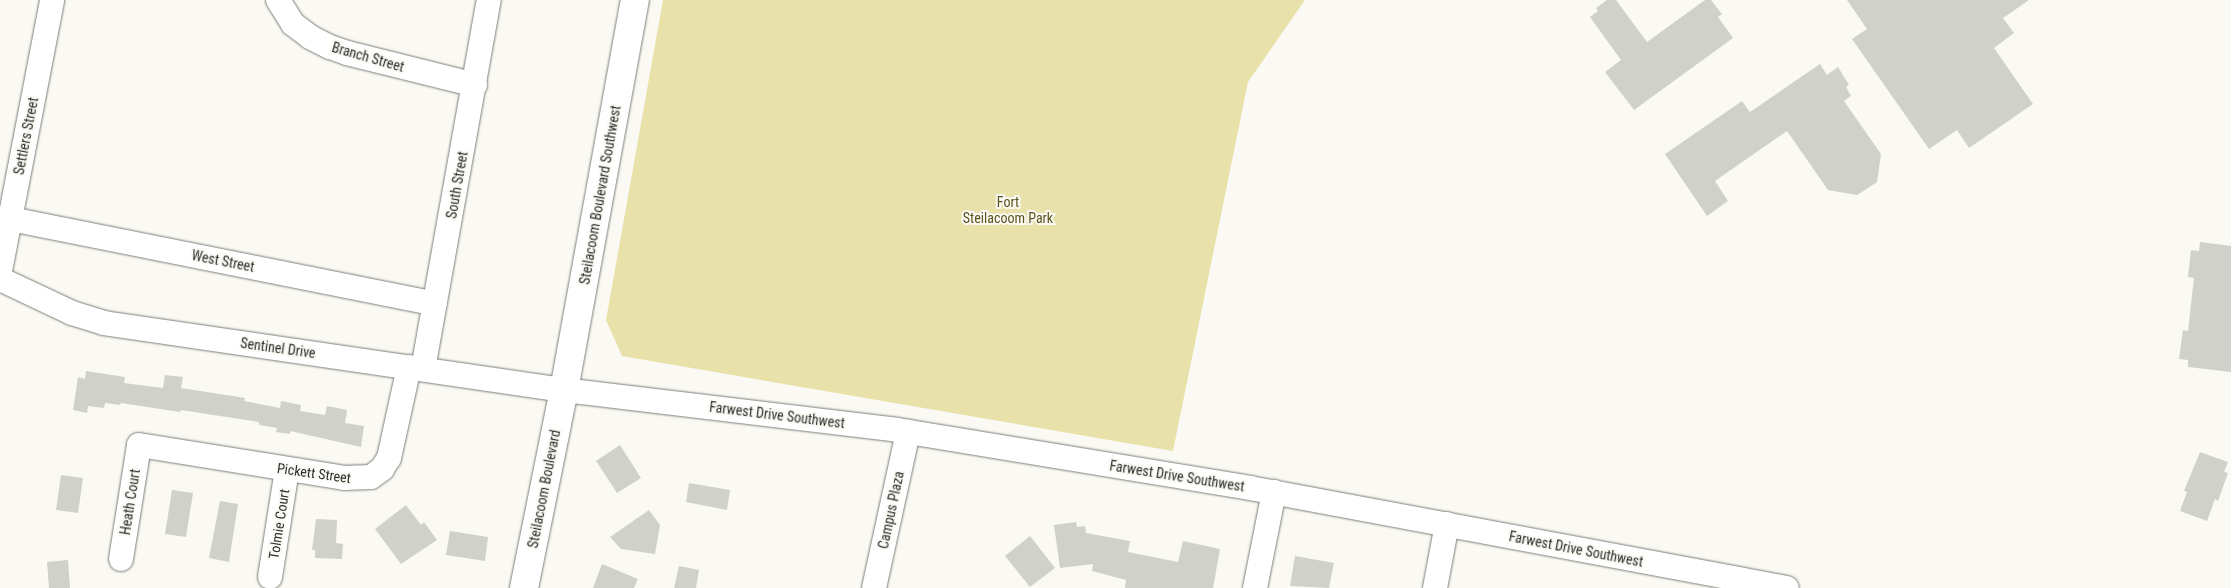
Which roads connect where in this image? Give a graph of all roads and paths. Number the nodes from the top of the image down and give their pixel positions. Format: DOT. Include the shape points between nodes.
graph roads {
  1 [pos="52,0"];
  2 [pos="278,0"];
  3 [pos="490,0"];
  4 [pos="635,0"];
  5 [pos="475,85"];
  6 [pos="11,219"];
  7 [pos="0,271"];
  8 [pos="0,279"];
  9 [pos="435,304"];
  10 [pos="416,368"];
  11 [pos="564,390"];
  12 [pos="908,432"];
  13 [pos="139,445"];
  14 [pos="288,470"];
  15 [pos="1274,492"];
  16 [pos="1447,524"];
  17 [pos="121,559"];
  18 [pos="270,577"];
  19 [pos="524,588"];
  20 [pos="874,588"];
  21 [pos="1255,588"];
  22 [pos="1435,588"];
  23 [pos="1786,588"];
  1 -- 6 [label="street, Settlers Street"];
  2 -- 5 [label="street, Branch Street" via="293,24 330,47"];
  3 -- 5 [label="street, South Street"];
  4 -- 11 [label="main road, Steilacoom Boulevard Southwest"];
  5 -- 9 [label="street, South Street"];
  6 -- 7 [label="street, Settlers Street"];
  6 -- 9 [label="street, West Street"];
  8 -- 10 [label="street, Sentinel Drive" via="72,313 104,322"];
  9 -- 10 [label="street, South Street"];
  10 -- 11 [label="street, Sentinel Drive"];
  10 -- 14 [label="street, Pickett Street" via="382,470 372,477 360,479"];
  11 -- 12 [label="street, Farwest Drive Southwest"];
  11 -- 19 [label="main road, Steilacoom Boulevard"];
  12 -- 15 [label="street, Farwest Drive Southwest"];
  12 -- 20 [label="street, Campus Plaza"];
  13 -- 14 [label="street, Pickett Street"];
  13 -- 17 [label="street, Heath Court"];
  14 -- 18 [label="street, Tolmie Court"];
  15 -- 16 [label="street, Farwest Drive Southwest"];
  15 -- 21 [label="street"];
  16 -- 22 [label="street"];
  16 -- 23 [label="street, Farwest Drive Southwest"];
}
